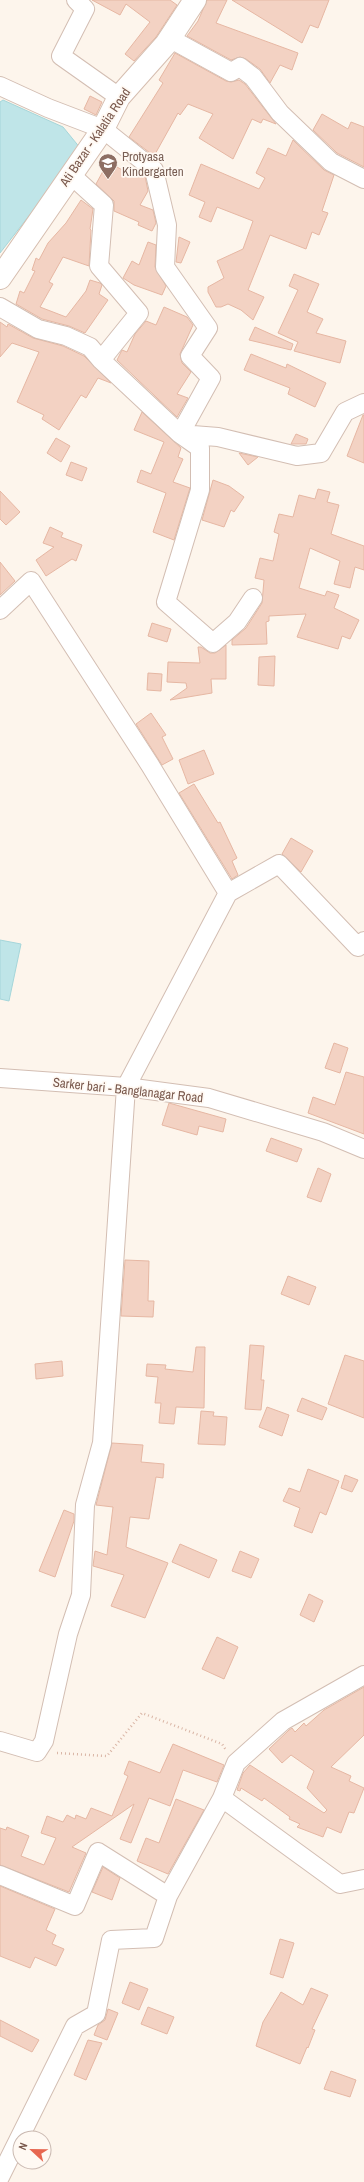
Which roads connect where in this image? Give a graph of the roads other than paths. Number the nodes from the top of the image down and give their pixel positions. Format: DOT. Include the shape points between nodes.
graph roads {
  1 [pos="76,0"];
  2 [pos="195,0"];
  3 [pos="169,38"];
  4 [pos="0,86"];
  5 [pos="119,97"];
  6 [pos="103,128"];
  7 [pos="71,175"];
  8 [pos="364,179"];
  9 [pos="0,278"];
  10 [pos="0,307"];
  11 [pos="101,360"];
  12 [pos="364,403"];
  13 [pos="180,434"];
  14 [pos="253,598"];
  15 [pos="0,610"];
  16 [pos="228,893"];
  17 [pos="364,941"];
  18 [pos="0,1078"];
  19 [pos="126,1087"];
  20 [pos="364,1149"];
  21 [pos="364,1675"];
  22 [pos="0,1741"];
  23 [pos="222,1798"];
  24 [pos="0,1875"];
  25 [pos="364,1880"];
  26 [pos="168,1896"];
  27 [pos="0,2177"];
  1 -- 5 [label="street" via="85,10 61,56"];
  2 -- 3 [label="main road, Ati Bazar - Kalatia Road"];
  3 -- 5 [label="main road, Ati Bazar - Kalatia Road"];
  3 -- 8 [label="street" via="232,72 240,67 253,77 280,113 331,162"];
  4 -- 6 [label="street" via="48,108"];
  5 -- 6 [label="main road, Ati Bazar - Kalatia Road"];
  6 -- 7 [label="main road, Ati Bazar - Kalatia Road"];
  6 -- 13 [label="street" via="154,170 167,225 165,267 208,328 190,356 211,378"];
  7 -- 9 [label="main road, Ati Bazar - Kalatia Road"];
  7 -- 11 [label="street" via="104,205 99,266 139,313"];
  10 -- 11 [label="street" via="38,329 66,336 90,347"];
  11 -- 13 [label="street"];
  12 -- 13 [label="street" via="345,412 321,453 297,456 218,437"];
  13 -- 14 [label="street" via="200,448 200,490 166,602 213,643 237,622"];
  15 -- 16 [label="street" via="31,581 150,765"];
  16 -- 17 [label="street" via="279,864 358,947"];
  16 -- 19 [label="street"];
  18 -- 19 [label="street, Sarker bari - Banglanagar Road"];
  19 -- 20 [label="street, Sarker bari - Banglanagar Road" via="209,1098 322,1132"];
  19 -- 22 [label="street" via="102,1443 85,1505 81,1595 68,1634 44,1741 37,1752"];
  21 -- 23 [label="street" via="283,1721 236,1763"];
  23 -- 25 [label="street" via="340,1884"];
  23 -- 26 [label="street"];
  24 -- 26 [label="street" via="75,1906 98,1852"];
  26 -- 27 [label="street" via="154,1938 111,1940 96,2014 75,2026"];
}
